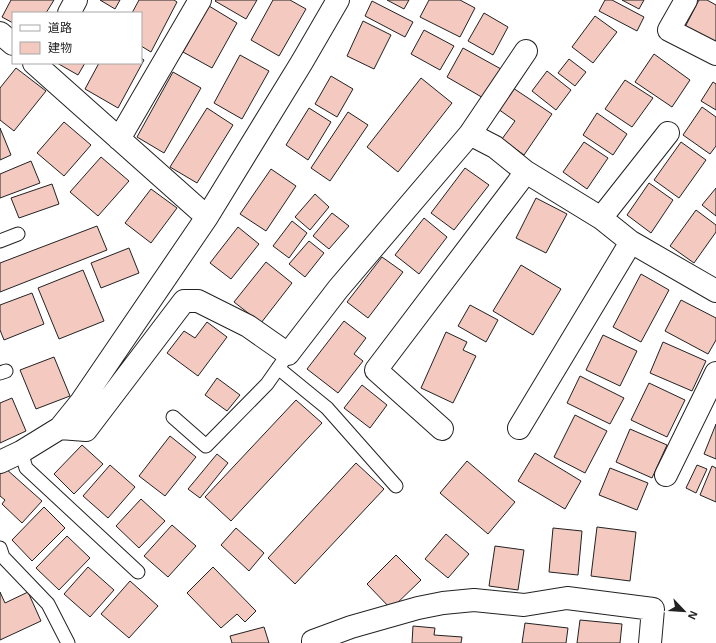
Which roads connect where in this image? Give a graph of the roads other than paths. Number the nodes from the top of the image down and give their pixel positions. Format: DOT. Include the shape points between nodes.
graph roads {
  1 [pos="76,0"];
  2 [pos="200,0"];
  3 [pos="338,0"];
  4 [pos="686,0"];
  5 [pos="70,12"];
  6 [pos="0,32"];
  7 [pos="12,43"];
  8 [pos="526,51"];
  9 [pos="716,54"];
  10 [pos="37,64"];
  11 [pos="668,133"];
  12 [pos="470,134"];
  13 [pos="119,139"];
  14 [pos="526,172"];
  15 [pos="206,217"];
  16 [pos="601,218"];
  17 [pos="18,234"];
  18 [pos="0,240"];
  19 [pos="631,242"];
  20 [pos="716,291"];
  21 [pos="283,361"];
  22 [pos="716,373"];
  23 [pos="173,417"];
  24 [pos="60,428"];
  25 [pos="520,428"];
  26 [pos="442,429"];
  27 [pos="21,452"];
  28 [pos="0,462"];
  29 [pos="666,476"];
  30 [pos="396,486"];
  31 [pos="0,548"];
  32 [pos="138,572"];
  33 [pos="68,643"];
  34 [pos="313,643"];
  35 [pos="650,643"];
  1 -- 5 [label="street"];
  2 -- 13 [label="street"];
  3 -- 15 [label="street"];
  4 -- 9 [label="street" via="669,30"];
  6 -- 7 [label="street"];
  8 -- 12 [label="street"];
  10 -- 13 [label="street"];
  11 -- 16 [label="street"];
  12 -- 14 [label="street" via="495,147"];
  12 -- 21 [label="street" via="338,289"];
  13 -- 15 [label="street"];
  14 -- 16 [label="street"];
  14 -- 26 [label="street" via="376,370"];
  15 -- 24 [label="street" via="81,402"];
  16 -- 19 [label="street"];
  17 -- 18 [label="lane"];
  19 -- 20 [label="street"];
  19 -- 25 [label="street"];
  21 -- 23 [label="lane" via="267,384 206,446"];
  21 -- 24 [label="street" via="248,326 198,301 184,301 86,430"];
  21 -- 30 [label="lane"];
  22 -- 29 [label="street"];
  24 -- 27 [label="street"];
  27 -- 28 [label="street"];
  27 -- 32 [label="lane" via="26,468"];
  31 -- 33 [label="lane" via="3,557 48,604"];
  34 -- 35 [label="street" via="352,627 444,603 474,600 524,605 567,598 653,609"];
}
